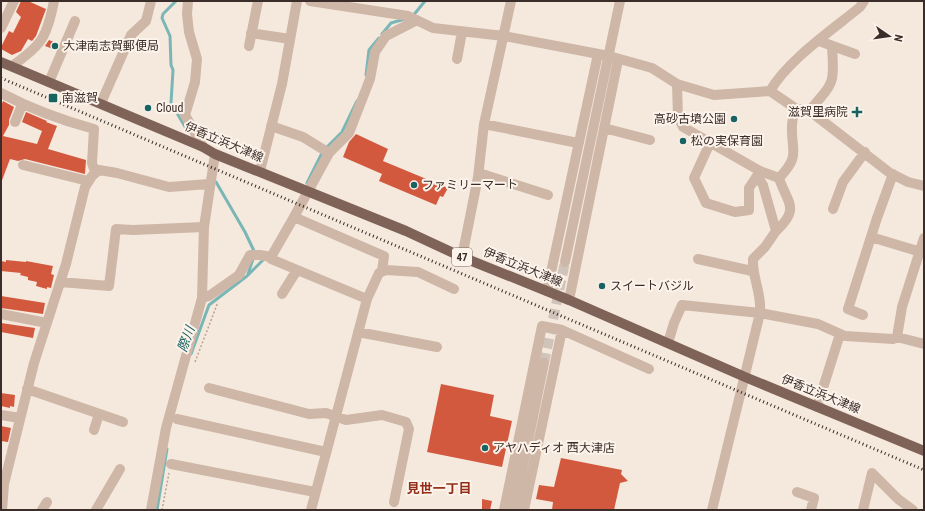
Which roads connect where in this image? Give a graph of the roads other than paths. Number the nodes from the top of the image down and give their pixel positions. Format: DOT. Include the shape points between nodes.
graph roads {
  1 [pos="14,1"];
  2 [pos="54,1"];
  3 [pos="151,1"];
  4 [pos="188,1"];
  5 [pos="258,1"];
  6 [pos="297,1"];
  7 [pos="310,1"];
  8 [pos="511,1"];
  9 [pos="620,1"];
  10 [pos="864,1"];
  11 [pos="374,6"];
  12 [pos="414,19"];
  13 [pos="75,21"];
  14 [pos="1,28"];
  15 [pos="462,32"];
  16 [pos="252,33"];
  17 [pos="504,36"];
  18 [pos="290,39"];
  19 [pos="819,41"];
  20 [pos="249,46"];
  21 [pos="832,48"];
  22 [pos="598,54"];
  23 [pos="854,54"];
  24 [pos="613,58"];
  25 [pos="457,59"];
  26 [pos="1,62"];
  27 [pos="12,66"];
  28 [pos="49,82"];
  29 [pos="677,84"];
  30 [pos="770,91"];
  31 [pos="2,97"];
  32 [pos="101,103"];
  33 [pos="22,105"];
  34 [pos="795,108"];
  35 [pos="809,111"];
  36 [pos="15,122"];
  37 [pos="484,124"];
  38 [pos="271,126"];
  39 [pos="604,128"];
  40 [pos="650,140"];
  41 [pos="578,143"];
  42 [pos="710,143"];
  43 [pos="204,147"];
  44 [pos="865,152"];
  45 [pos="328,153"];
  46 [pos="216,154"];
  47 [pos="23,166"];
  48 [pos="260,171"];
  49 [pos="95,172"];
  50 [pos="479,173"];
  51 [pos="759,174"];
  52 [pos="893,174"];
  53 [pos="780,178"];
  54 [pos="88,181"];
  55 [pos="209,184"];
  56 [pos="924,186"];
  57 [pos="308,192"];
  58 [pos="548,195"];
  59 [pos="833,209"];
  60 [pos="294,217"];
  61 [pos="204,227"];
  62 [pos="776,231"];
  63 [pos="871,237"];
  64 [pos="924,238"];
  65 [pos="921,252"];
  66 [pos="262,256"];
  67 [pos="462,257"];
  68 [pos="698,259"];
  69 [pos="565,262"];
  70 [pos="297,270"];
  71 [pos="382,271"];
  72 [pos="752,271"];
  73 [pos="60,282"];
  74 [pos="454,289"];
  75 [pos="547,291"];
  76 [pos="282,294"];
  77 [pos="202,298"];
  78 [pos="367,299"];
  79 [pos="569,300"];
  80 [pos="760,313"];
  81 [pos="1,314"];
  82 [pos="863,315"];
  83 [pos="47,323"];
  84 [pos="562,330"];
  85 [pos="358,332"];
  86 [pos="840,334"];
  87 [pos="897,337"];
  88 [pos="668,343"];
  89 [pos="924,344"];
  90 [pos="437,347"];
  91 [pos="544,363"];
  92 [pos="649,368"];
  93 [pos="745,377"];
  94 [pos="209,388"];
  95 [pos="27,389"];
  96 [pos="817,407"];
  97 [pos="99,414"];
  98 [pos="1,415"];
  99 [pos="336,416"];
  100 [pos="20,418"];
  101 [pos="177,419"];
  102 [pos="123,422"];
  103 [pos="94,430"];
  104 [pos="924,451"];
  105 [pos="326,452"];
  106 [pos="171,464"];
  107 [pos="120,469"];
  108 [pos="315,492"];
  109 [pos="797,492"];
  110 [pos="394,502"];
  111 [pos="2,510"];
  112 [pos="96,510"];
  113 [pos="151,510"];
  114 [pos="311,510"];
  115 [pos="504,510"];
  116 [pos="514,510"];
  117 [pos="524,510"];
  118 [pos="712,510"];
  119 [pos="811,510"];
  120 [pos="863,510"];
  121 [pos="913,510"];
  1 -- 14 [label="street"];
  2 -- 27 [label="street" via="50,24 39,45"];
  3 -- 32 [label="street" via="146,21 131,35"];
  4 -- 43 [label="street" via="188,32 197,59 195,82 185,115"];
  5 -- 16 [label="street"];
  6 -- 18 [label="street"];
  7 -- 11 [label="street"];
  8 -- 17 [label="street"];
  9 -- 24 [label="street"];
  10 -- 19 [label="street"];
  11 -- 12 [label="street"];
  12 -- 15 [label="street" via="433,28"];
  12 -- 45 [label="street" via="386,36 375,52 370,79 349,133"];
  13 -- 28 [label="street"];
  15 -- 17 [label="street"];
  15 -- 25 [label="street"];
  16 -- 18 [label="street"];
  16 -- 20 [label="street"];
  17 -- 22 [label="street"];
  17 -- 37 [label="street"];
  18 -- 38 [label="street"];
  19 -- 21 [label="street"];
  19 -- 30 [label="street" via="777,79"];
  21 -- 23 [label="street"];
  21 -- 35 [label="street" via="832,84"];
  22 -- 24 [label="street"];
  22 -- 41 [label="street"];
  24 -- 29 [label="street" via="652,68"];
  24 -- 39 [label="street"];
  24 -- 69 [label="street"];
  26 -- 27 [label="main road, 伊香立浜大津線 / 47"];
  27 -- 28 [label="main road, 伊香立浜大津線 / 47"];
  28 -- 32 [label="main road, 伊香立浜大津線 / 47"];
  29 -- 30 [label="street" via="714,95"];
  29 -- 42 [label="street" via="678,117 683,127"];
  30 -- 34 [label="street"];
  31 -- 33 [label="street"];
  32 -- 43 [label="main road, 伊香立浜大津線 / 47"];
  33 -- 36 [label="street"];
  33 -- 49 [label="street" via="94,129 92,163"];
  34 -- 35 [label="street"];
  34 -- 53 [label="street" via="792,126 795,151 791,163"];
  35 -- 44 [label="street"];
  37 -- 41 [label="street"];
  37 -- 50 [label="street"];
  38 -- 45 [label="street" via="303,137"];
  38 -- 48 [label="street"];
  39 -- 40 [label="street"];
  39 -- 79 [label="street"];
  41 -- 75 [label="street"];
  42 -- 51 [label="street"];
  42 -- 51 [label="street" via="694,178 706,202 735,212 749,210 749,188"];
  43 -- 46 [label="main road, 伊香立浜大津線 / 47"];
  44 -- 52 [label="street"];
  44 -- 59 [label="street" via="843,182"];
  45 -- 57 [label="street"];
  46 -- 48 [label="main road, 伊香立浜大津線 / 47"];
  46 -- 55 [label="street"];
  47 -- 54 [label="street"];
  48 -- 57 [label="main road, 伊香立浜大津線 / 47"];
  49 -- 54 [label="street"];
  49 -- 55 [label="street" via="99,170 117,173 169,187"];
  50 -- 58 [label="street"];
  50 -- 67 [label="street"];
  51 -- 53 [label="street"];
  51 -- 62 [label="street"];
  52 -- 56 [label="street" via="908,182"];
  52 -- 63 [label="street"];
  53 -- 62 [label="street" via="790,202 790,210 788,219"];
  54 -- 73 [label="street"];
  55 -- 61 [label="street"];
  57 -- 60 [label="street"];
  57 -- 67 [label="main road, 伊香立浜大津線 / 47"];
  60 -- 66 [label="street"];
  60 -- 71 [label="street" via="384,256"];
  61 -- 73 [label="street" via="116,229 109,286"];
  61 -- 77 [label="street"];
  62 -- 72 [label="street" via="753,259"];
  63 -- 65 [label="street"];
  63 -- 82 [label="street" via="848,309"];
  64 -- 65 [label="street"];
  65 -- 87 [label="street" via="902,308"];
  66 -- 70 [label="street"];
  66 -- 77 [label="street" via="239,275"];
  67 -- 75 [label="main road, 伊香立浜大津線 / 47"];
  68 -- 72 [label="street"];
  70 -- 76 [label="street"];
  70 -- 78 [label="street"];
  71 -- 74 [label="street" via="418,272"];
  71 -- 78 [label="street"];
  72 -- 80 [label="street" via="758,286"];
  73 -- 83 [label="street"];
  75 -- 79 [label="main road, 伊香立浜大津線 / 47"];
  77 -- 113 [label="street" via="166,428"];
  78 -- 85 [label="street"];
  79 -- 88 [label="main road, 伊香立浜大津線 / 47"];
  80 -- 86 [label="street" via="818,324"];
  80 -- 88 [label="street" via="682,305"];
  80 -- 93 [label="street"];
  81 -- 83 [label="street"];
  83 -- 95 [label="street"];
  84 -- 92 [label="street"];
  84 -- 115 [label="street" via="542,326"];
  84 -- 117 [label="street"];
  85 -- 90 [label="street"];
  85 -- 99 [label="street"];
  86 -- 87 [label="street" via="892,339"];
  86 -- 96 [label="street"];
  87 -- 89 [label="street"];
  88 -- 93 [label="main road, 伊香立浜大津線 / 47"];
  91 -- 116 [label="street"];
  93 -- 96 [label="main road, 伊香立浜大津線 / 47"];
  93 -- 118 [label="street"];
  94 -- 99 [label="street" via="309,414 326,413"];
  95 -- 97 [label="street"];
  95 -- 100 [label="street"];
  96 -- 104 [label="main road, 伊香立浜大津線 / 47"];
  97 -- 102 [label="street"];
  97 -- 103 [label="street"];
  98 -- 100 [label="street"];
  99 -- 105 [label="street"];
  99 -- 110 [label="street" via="346,420 382,415 406,422 409,429"];
  100 -- 111 [label="street" via="4,484"];
  101 -- 105 [label="street"];
  105 -- 108 [label="street"];
  106 -- 108 [label="street"];
  107 -- 112 [label="street"];
  108 -- 114 [label="street"];
  109 -- 119 [label="street" via="814,498"];
  120 -- 121 [label="street" via="872,473"];
}
